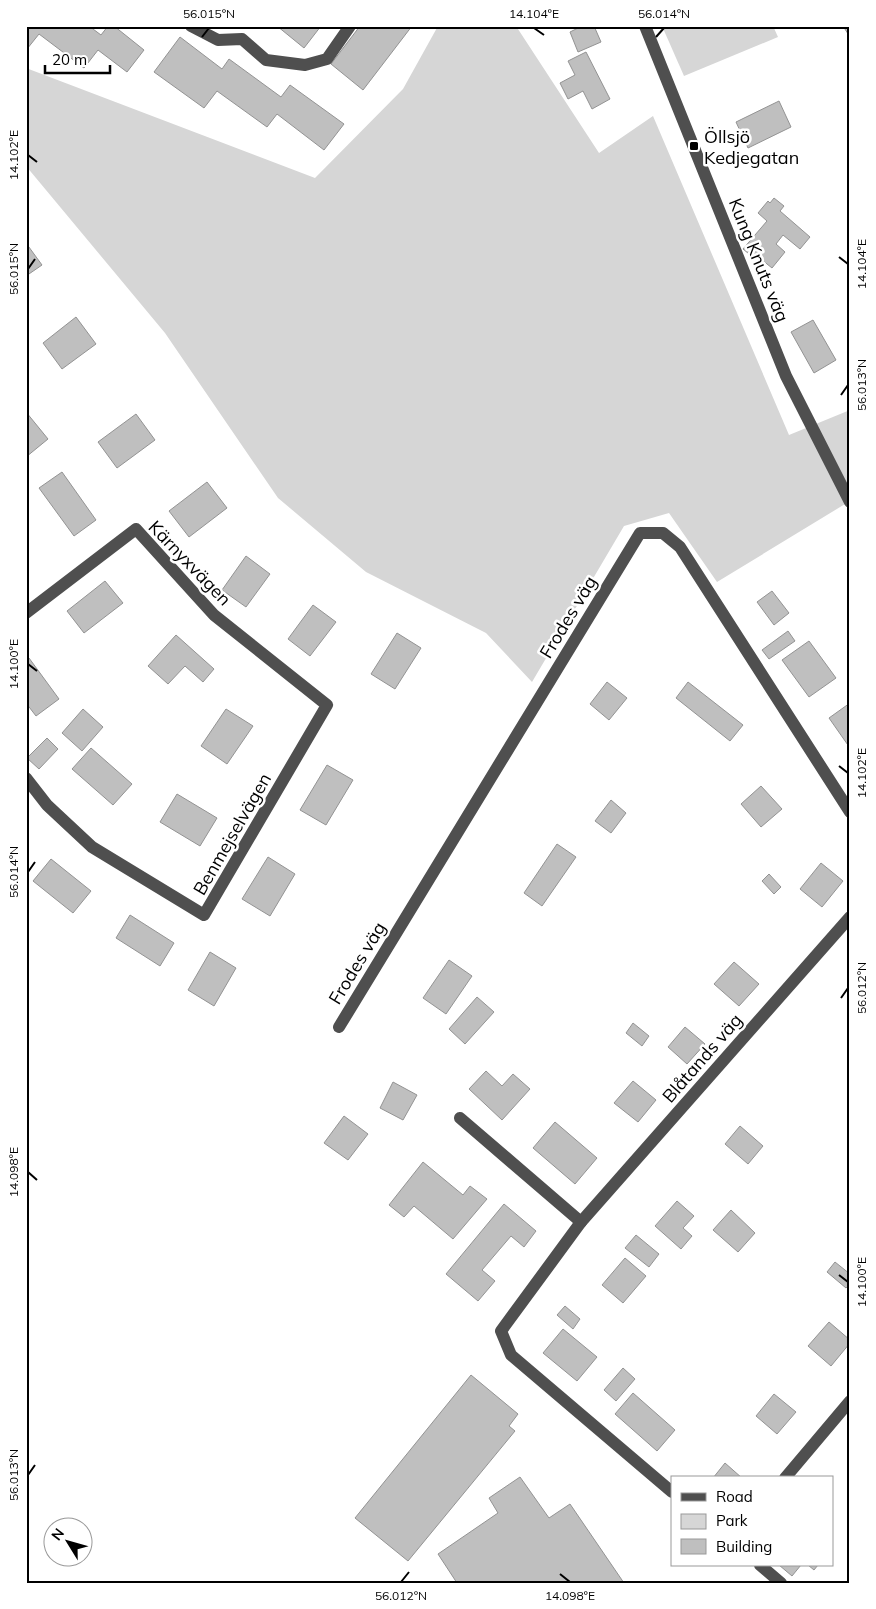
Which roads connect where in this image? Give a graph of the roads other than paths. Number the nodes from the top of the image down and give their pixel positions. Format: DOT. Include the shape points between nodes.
graph roads {
  1 [pos="191,26"];
  2 [pos="350,26"];
  3 [pos="645,26"];
  4 [pos="850,502"];
  5 [pos="26,613"];
  6 [pos="327,705"];
  7 [pos="26,778"];
  8 [pos="850,812"];
  9 [pos="850,916"];
  10 [pos="339,1027"];
  11 [pos="460,1118"];
  12 [pos="581,1222"];
  13 [pos="850,1401"];
  14 [pos="787,1476"];
  15 [pos="671,1491"];
  16 [pos="761,1566"];
  17 [pos="781,1583"];
  1 -- 2 [label="street" via="218,40 242,39 266,60 305,65 327,59"];
  3 -- 4 [label="street, Kung Knuts väg" via="786,376"];
  5 -- 6 [label="street, Kärnyxvägen" via="136,529 214,615"];
  6 -- 7 [label="street, Benmejselvägen" via="204,915 92,847 48,805"];
  8 -- 10 [label="street, Frodes väg" via="680,547 663,533 640,533"];
  9 -- 12 [label="street, Blåtands väg"];
  11 -- 12 [label="street"];
  12 -- 15 [label="street, Blåtands väg" via="501,1331 511,1355"];
  13 -- 14 [label="street"];
  16 -- 17 [label="street"];
}
